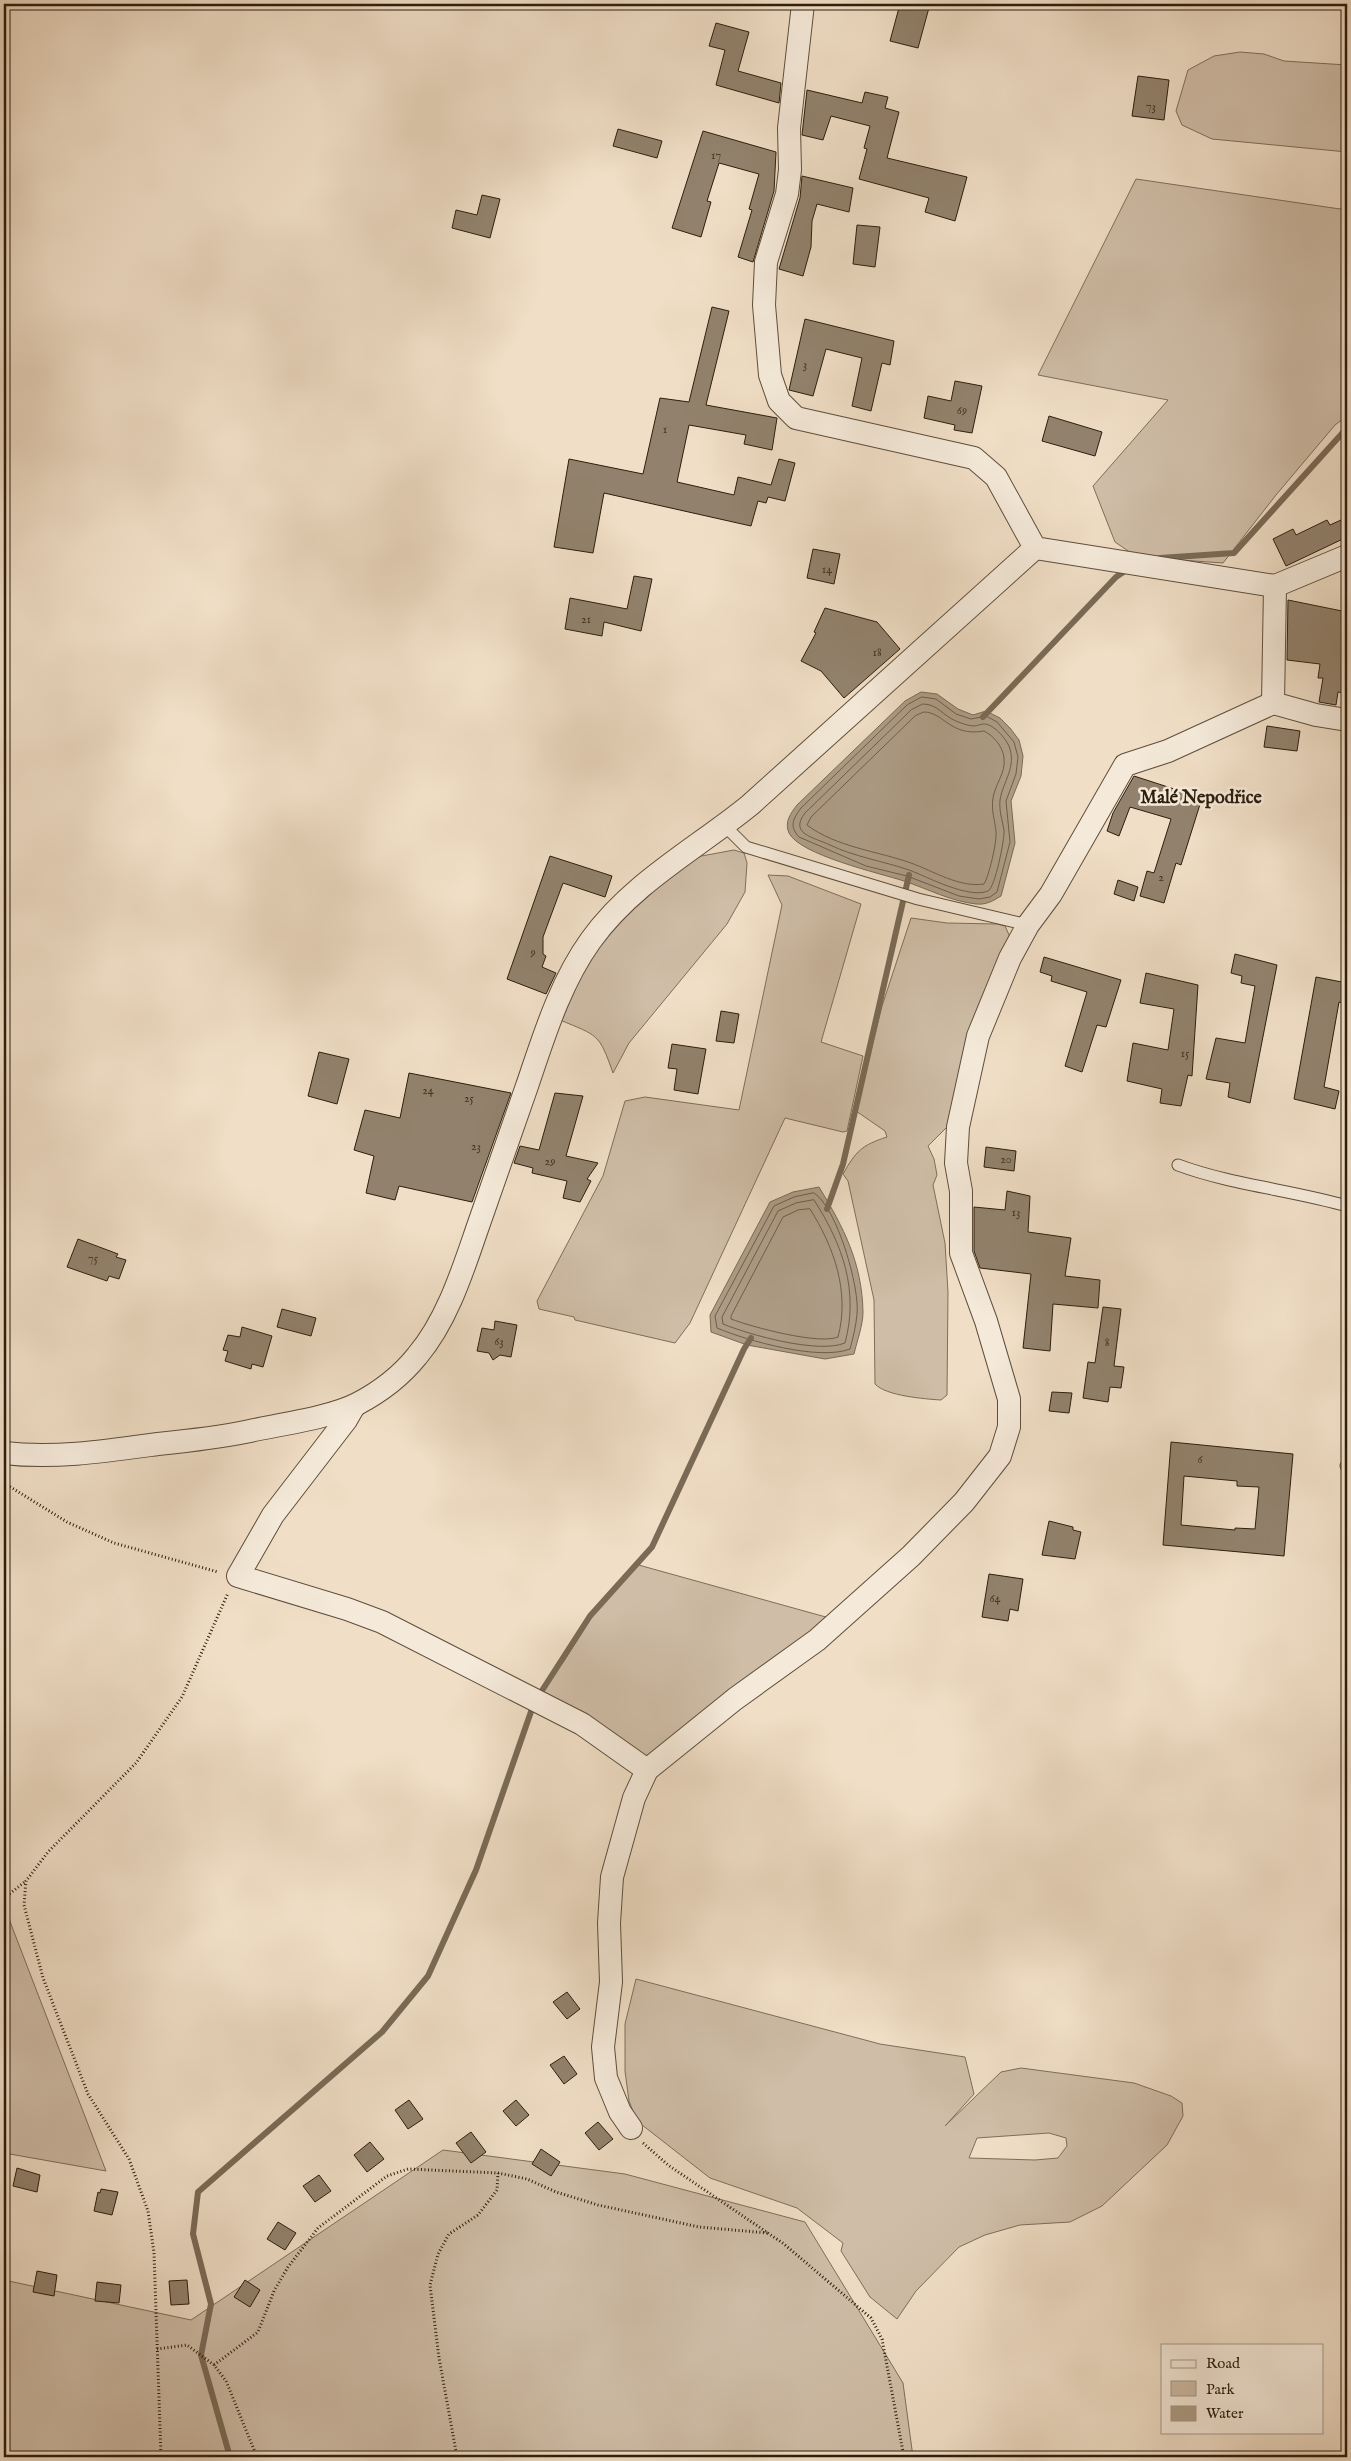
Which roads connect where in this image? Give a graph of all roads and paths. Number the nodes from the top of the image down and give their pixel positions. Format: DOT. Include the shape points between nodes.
graph roads {
  1 [pos="803,4"];
  2 [pos="1035,548"];
  3 [pos="1347,556"];
  4 [pos="1274,586"];
  5 [pos="1273,702"];
  6 [pos="1347,720"];
  7 [pos="725,826"];
  8 [pos="1028,925"];
  9 [pos="1178,1165"];
  10 [pos="1347,1206"];
  11 [pos="354,1406"];
  12 [pos="4,1453"];
  13 [pos="4,1483"];
  14 [pos="238,1576"];
  15 [pos="647,1770"];
  16 [pos="26,1881"];
  17 [pos="4,1898"];
  18 [pos="631,2128"];
  19 [pos="498,2173"];
  20 [pos="768,2233"];
  21 [pos="157,2348"];
  22 [pos="214,2365"];
  23 [pos="161,2457"];
  24 [pos="257,2457"];
  25 [pos="457,2457"];
  26 [pos="904,2457"];
  1 -- 2 [label="street" via="789,128 790,170 766,262 764,305 769,366 779,401 796,418 974,458 996,477"];
  2 -- 4 [label="street"];
  2 -- 7 [label="street"];
  3 -- 4 [label="street"];
  4 -- 5 [label="street"];
  5 -- 6 [label="street"];
  5 -- 8 [label="street" via="1168,751 1124,765 1051,894"];
  7 -- 8 [label="lane" via="746,846 918,899"];
  7 -- 11 [label="street" via="654,874 590,941 571,972 547,1027 468,1256 446,1306 418,1356 383,1389"];
  8 -- 15 [label="street" via="1010,958 978,1036 958,1126 956,1163 961,1253 986,1321 1011,1411 1000,1456 964,1502 860,1602 817,1640"];
  9 -- 10 [label="lane" via="1202,1174"];
  11 -- 12 [label="street" via="220,1436 70,1454"];
  11 -- 14 [label="street" via="273,1515"];
  13 -- 14 [label="path" via="67,1522 114,1543"];
  14 -- 15 [label="street" via="347,1608 398,1630 582,1724"];
  14 -- 16 [label="path" via="182,1697 136,1763 48,1852"];
  15 -- 18 [label="street" via="634,1798 612,1878 610,1982 603,2047 606,2078 620,2112"];
  16 -- 17 [label="path"];
  16 -- 21 [label="path" via="24,1905 43,1978 88,2094 130,2159 148,2211 154,2253"];
  18 -- 20 [label="path" via="668,2165"];
  19 -- 20 [label="path" via="527,2179 598,2205 699,2227"];
  19 -- 22 [label="path" via="408,2169 387,2176 318,2228 274,2291 258,2332"];
  19 -- 25 [label="path" via="497,2190 478,2215 449,2234 438,2254 430,2285"];
  20 -- 26 [label="path" via="871,2318 882,2339"];
  21 -- 22 [label="path" via="187,2345"];
  21 -- 23 [label="path"];
  22 -- 24 [label="path" via="226,2381"];
}
